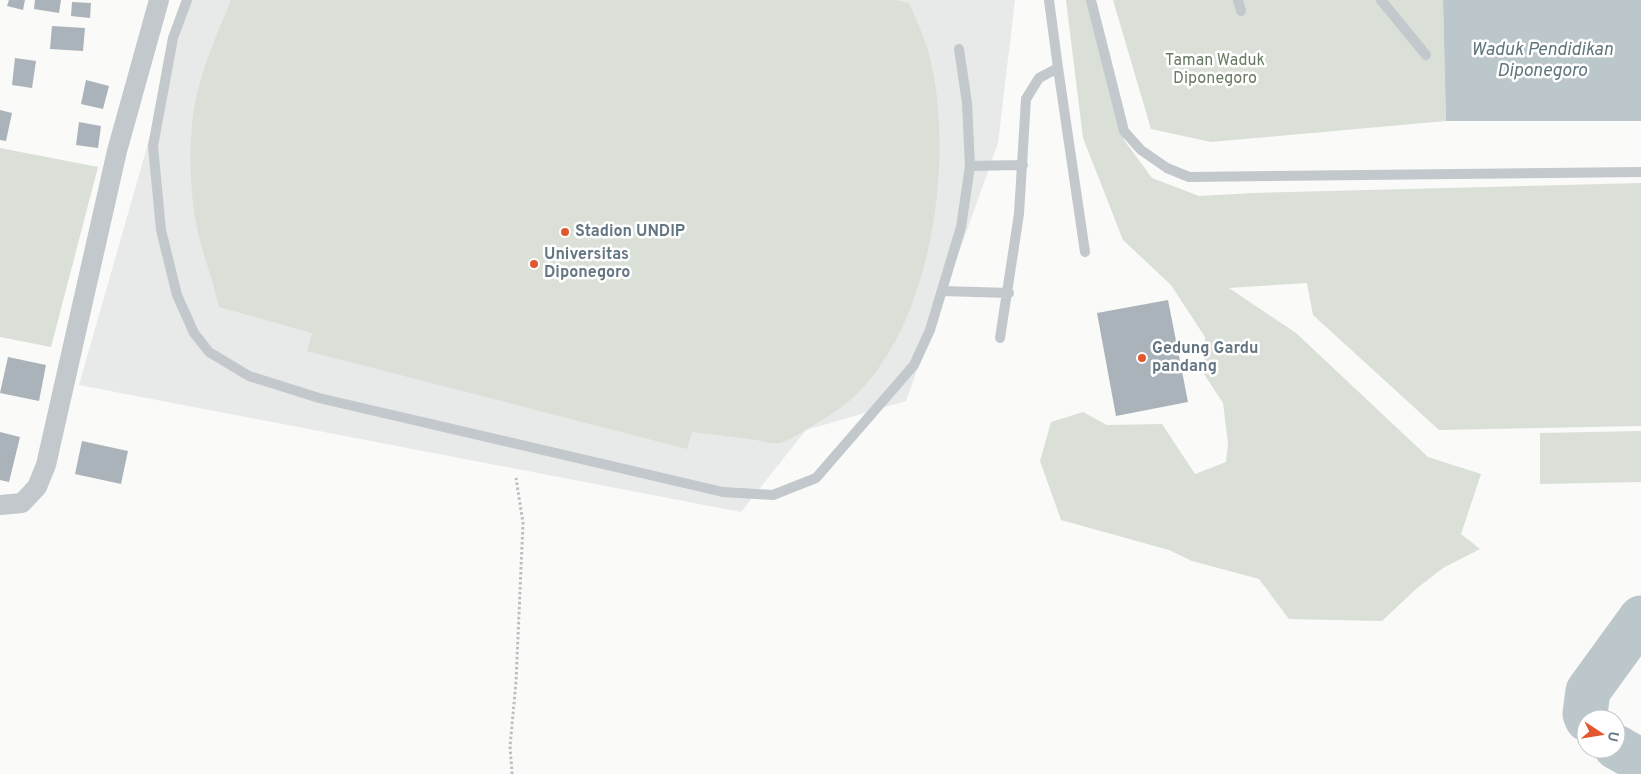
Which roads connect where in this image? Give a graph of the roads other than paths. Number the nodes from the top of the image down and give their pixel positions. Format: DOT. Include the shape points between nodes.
graph roads {
  1 [pos="159,0"];
  2 [pos="187,0"];
  3 [pos="1049,0"];
  4 [pos="1091,0"];
  5 [pos="1381,0"];
  6 [pos="959,49"];
  7 [pos="1426,55"];
  8 [pos="1058,68"];
  9 [pos="1023,165"];
  10 [pos="970,166"];
  11 [pos="1641,172"];
  12 [pos="1085,252"];
  13 [pos="942,291"];
  14 [pos="1009,293"];
  15 [pos="1000,338"];
  16 [pos="0,505"];
  1 -- 16 [label="street" via="117,151 46,466 37,486 22,503"];
  2 -- 13 [label="lane" via="173,38 153,146 161,230 177,295 194,333 208,352 249,376 328,400 723,492 773,495 816,478 914,365"];
  3 -- 8 [label="lane"];
  4 -- 11 [label="lane" via="1124,131 1141,150 1167,168 1189,177"];
  5 -- 7 [label="lane"];
  6 -- 10 [label="lane" via="967,103"];
  8 -- 9 [label="lane" via="1039,78 1026,99"];
  8 -- 12 [label="lane"];
  9 -- 10 [label="lane"];
  9 -- 14 [label="lane"];
  10 -- 13 [label="lane" via="961,227"];
  13 -- 14 [label="lane"];
  14 -- 15 [label="lane"];
}
